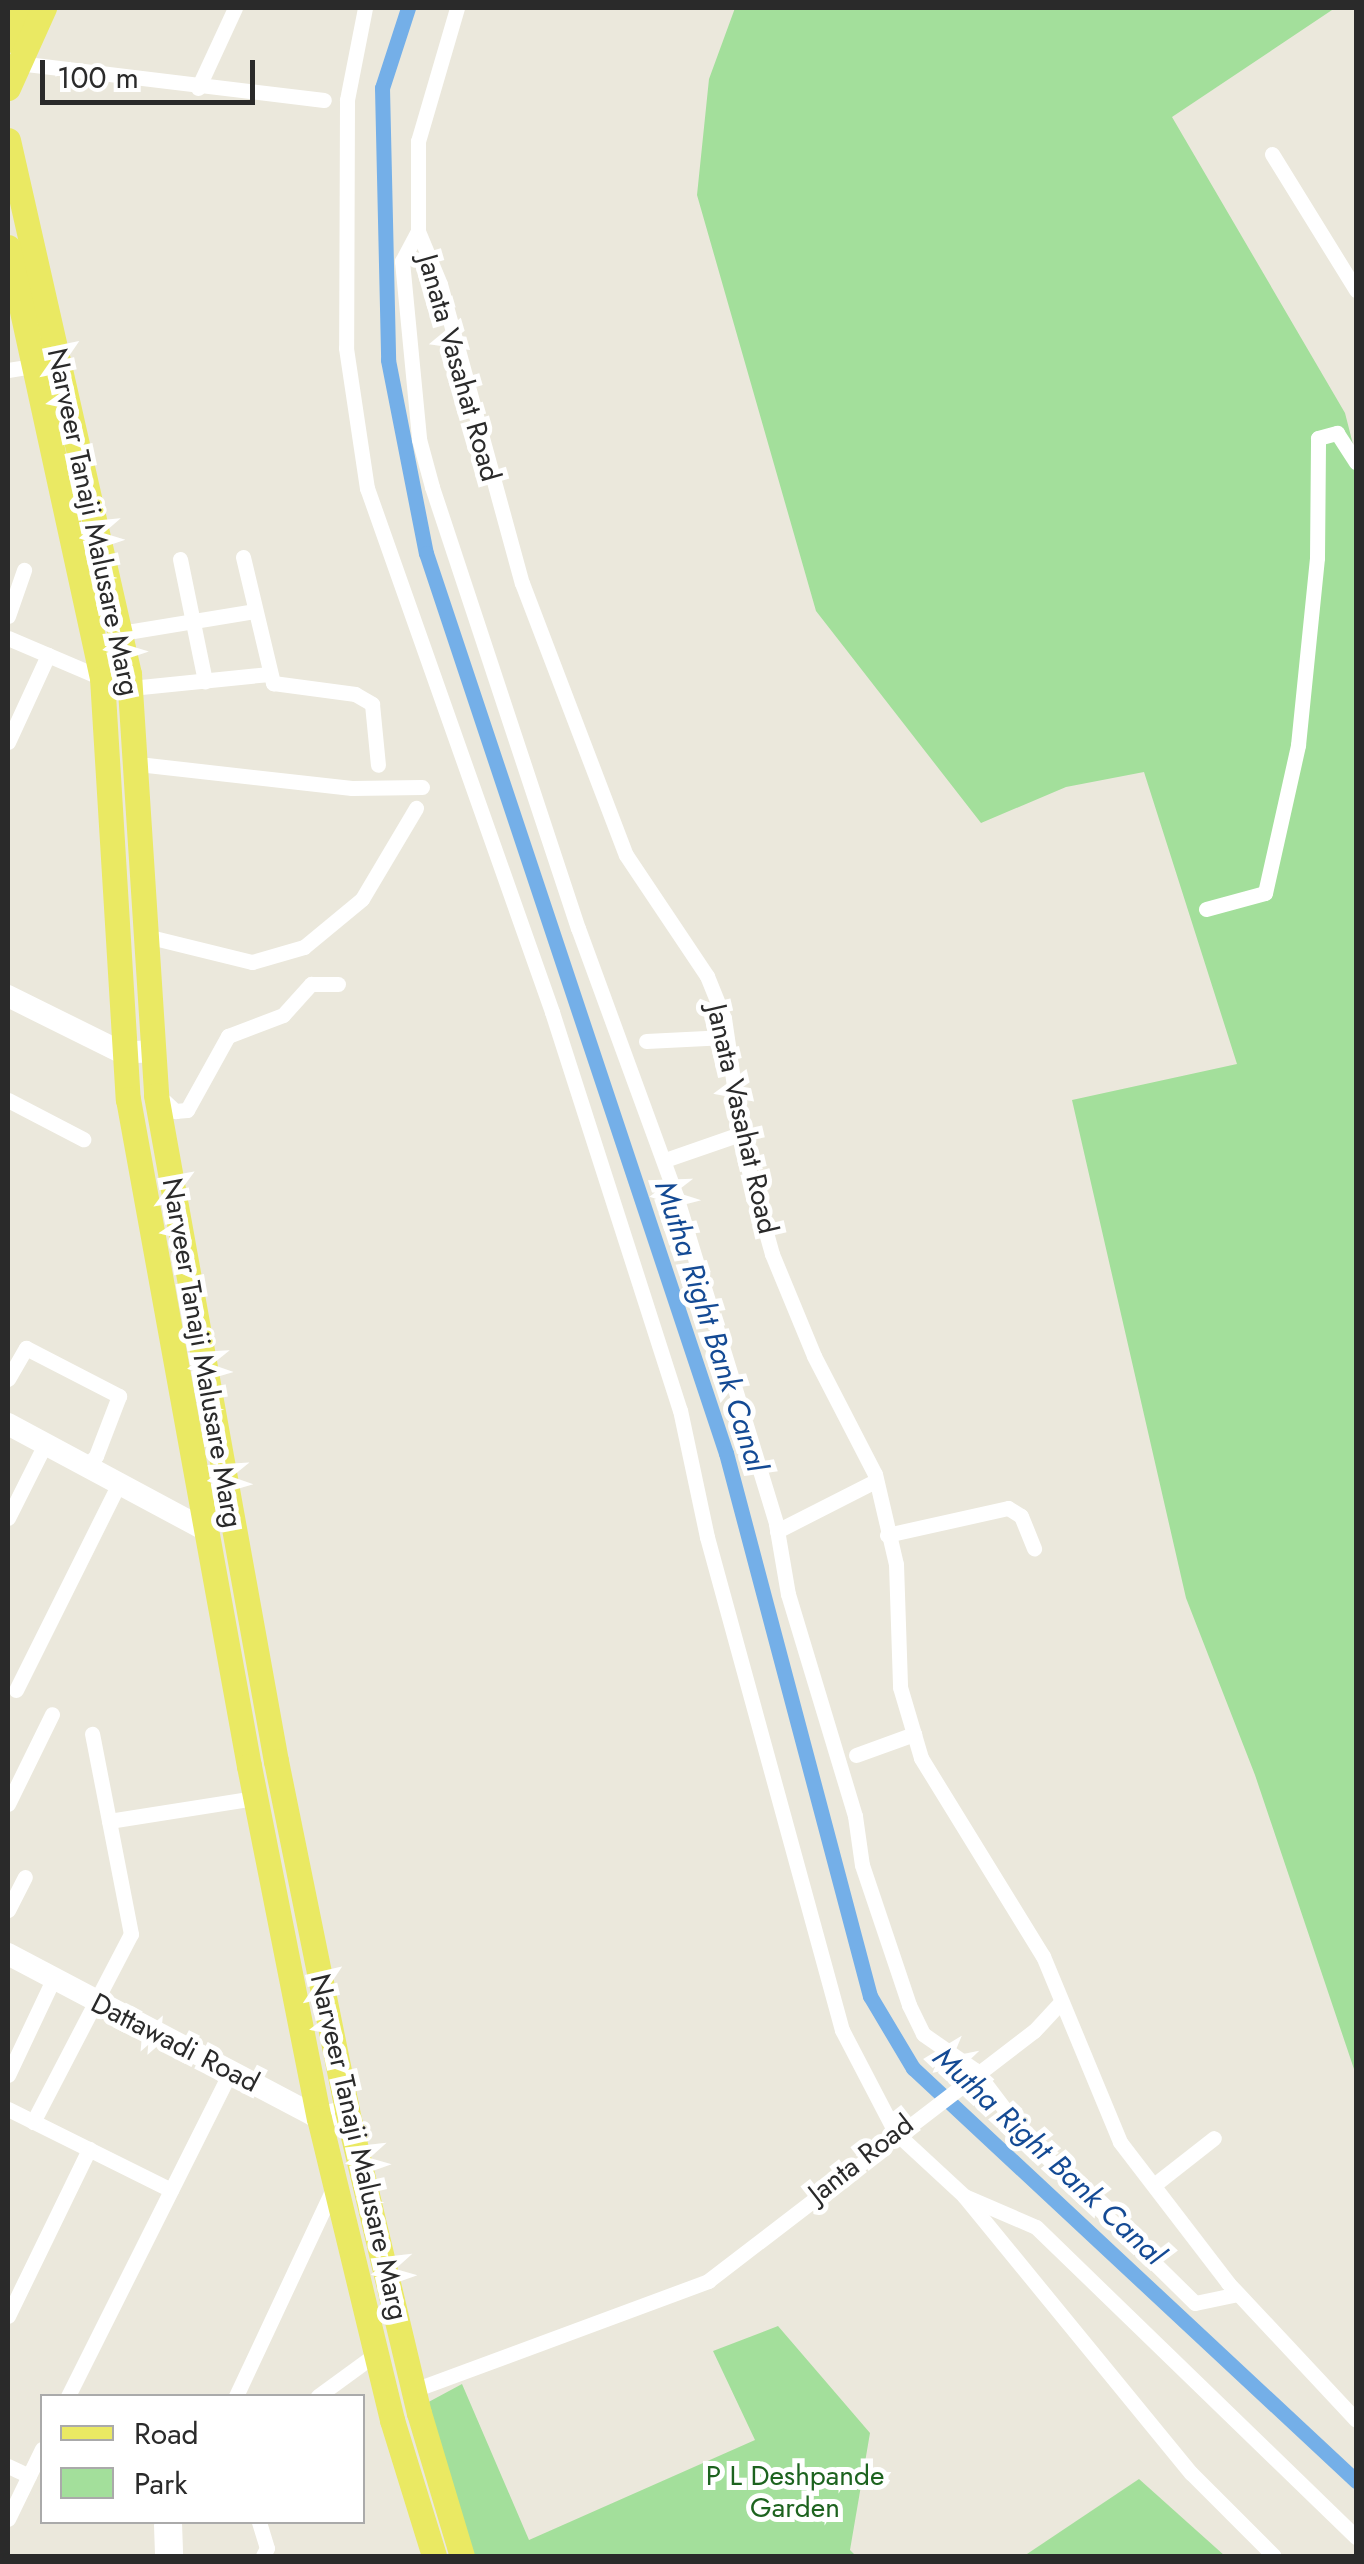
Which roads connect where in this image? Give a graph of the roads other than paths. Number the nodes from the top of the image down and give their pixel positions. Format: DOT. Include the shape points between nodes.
graph roads {
  1 [pos="22,8"];
  2 [pos="44,8"];
  3 [pos="234,8"];
  4 [pos="364,8"];
  5 [pos="456,8"];
  6 [pos="13,52"];
  7 [pos="8,88"];
  8 [pos="198,88"];
  9 [pos="324,100"];
  10 [pos="8,140"];
  11 [pos="1272,154"];
  12 [pos="418,231"];
  13 [pos="8,247"];
  14 [pos="1356,290"];
  15 [pos="8,370"];
  16 [pos="45,380"];
  17 [pos="1356,462"];
  18 [pos="243,557"];
  19 [pos="180,559"];
  20 [pos="24,570"];
  21 [pos="255,611"];
  22 [pos="8,616"];
  23 [pos="192,620"];
  24 [pos="120,633"];
  25 [pos="8,638"];
  26 [pos="48,655"];
  27 [pos="269,674"];
  28 [pos="102,678"];
  29 [pos="205,681"];
  30 [pos="131,688"];
  31 [pos="8,742"];
  32 [pos="138,764"];
  33 [pos="378,765"];
  34 [pos="422,786"];
  35 [pos="416,808"];
  36 [pos="1206,909"];
  37 [pos="146,936"];
  38 [pos="338,984"];
  39 [pos="8,996"];
  40 [pos="726,1037"];
  41 [pos="646,1041"];
  42 [pos="151,1051"];
  43 [pos="123,1053"];
  44 [pos="156,1095"];
  45 [pos="8,1100"];
  46 [pos="740,1134"];
  47 [pos="83,1139"];
  48 [pos="664,1160"];
  49 [pos="8,1379"];
  50 [pos="8,1424"];
  51 [pos="45,1444"];
  52 [pos="86,1466"];
  53 [pos="876,1481"];
  54 [pos="119,1484"];
  55 [pos="8,1518"];
  56 [pos="206,1530"];
  57 [pos="777,1531"];
  58 [pos="887,1535"];
  59 [pos="1034,1548"];
  60 [pos="16,1690"];
  61 [pos="52,1714"];
  62 [pos="92,1734"];
  63 [pos="914,1734"];
  64 [pos="856,1755"];
  65 [pos="255,1798"];
  66 [pos="8,1804"];
  67 [pos="109,1821"];
  68 [pos="24,1877"];
  69 [pos="8,1910"];
  70 [pos="8,1954"];
  71 [pos="53,1980"];
  72 [pos="98,2004"];
  73 [pos="1058,2004"];
  74 [pos="230,2072"];
  75 [pos="970,2074"];
  76 [pos="8,2075"];
  77 [pos="8,2109"];
  78 [pos="347,2111"];
  79 [pos="320,2118"];
  80 [pos="33,2122"];
  81 [pos="900,2128"];
  82 [pos="1214,2138"];
  83 [pos="89,2149"];
  84 [pos="336,2182"];
  85 [pos="1154,2185"];
  86 [pos="171,2190"];
  87 [pos="964,2196"];
  88 [pos="1238,2294"];
  89 [pos="8,2316"];
  90 [pos="378,2353"];
  91 [pos="414,2390"];
  92 [pos="69,2394"];
  93 [pos="237,2394"];
  94 [pos="321,2394"];
  95 [pos="1356,2420"];
  96 [pos="40,2452"];
  97 [pos="8,2466"];
  98 [pos="29,2476"];
  99 [pos="8,2519"];
  100 [pos="162,2524"];
  101 [pos="173,2524"];
  102 [pos="260,2524"];
  103 [pos="1356,2536"];
  104 [pos="162,2556"];
  105 [pos="175,2556"];
  106 [pos="263,2556"];
  107 [pos="434,2556"];
  108 [pos="462,2556"];
  109 [pos="1274,2556"];
  1 -- 6 [label="main road"];
  2 -- 6 [label="main road"];
  3 -- 8 [label="street"];
  4 -- 81 [label="street" via="347,100 346,348 367,488 552,1012 680,1410 707,1537 842,2030"];
  5 -- 12 [label="street, Janata Vasahat Road" via="418,141"];
  6 -- 7 [label="main road"];
  6 -- 8 [label="street"];
  8 -- 9 [label="street"];
  10 -- 16 [label="main road, Narveer Tanaji Malusare Marg"];
  11 -- 14 [label="street"];
  12 -- 40 [label="street, Janata Vasahat Road" via="440,284 522,584 626,855 707,976"];
  12 -- 48 [label="street" via="402,261 424,455 578,928"];
  13 -- 16 [label="main road, Narveer Tanaji Malusare Marg"];
  15 -- 16 [label="street"];
  16 -- 24 [label="main road, Narveer Tanaji Malusare Marg"];
  16 -- 28 [label="main road, Narveer Tanaji Malusare Marg"];
  17 -- 36 [label="street" via="1337,433 1318,438 1317,558 1298,744 1264,893"];
  18 -- 21 [label="street"];
  19 -- 23 [label="street"];
  20 -- 22 [label="street"];
  21 -- 23 [label="street"];
  21 -- 27 [label="street"];
  23 -- 24 [label="street"];
  23 -- 29 [label="street"];
  24 -- 30 [label="main road, Narveer Tanaji Malusare Marg"];
  25 -- 26 [label="street"];
  26 -- 28 [label="street"];
  26 -- 31 [label="street"];
  27 -- 29 [label="street"];
  27 -- 33 [label="street" via="280,687 355,694 372,704"];
  28 -- 43 [label="main road, Narveer Tanaji Malusare Marg"];
  29 -- 30 [label="street"];
  30 -- 32 [label="main road, Narveer Tanaji Malusare Marg"];
  32 -- 34 [label="street" via="352,788"];
  32 -- 37 [label="main road, Narveer Tanaji Malusare Marg"];
  35 -- 37 [label="street" via="362,899 304,947 252,962"];
  37 -- 42 [label="main road, Narveer Tanaji Malusare Marg"];
  38 -- 44 [label="street" via="311,984 283,1016 228,1036 187,1110 175,1112"];
  39 -- 43 [label="street"];
  40 -- 41 [label="street"];
  40 -- 46 [label="street, Janata Vasahat Road"];
  42 -- 43 [label="street"];
  42 -- 44 [label="main road, Narveer Tanaji Malusare Marg"];
  43 -- 56 [label="main road, Narveer Tanaji Malusare Marg"];
  44 -- 78 [label="main road, Narveer Tanaji Malusare Marg"];
  45 -- 47 [label="street"];
  46 -- 48 [label="street"];
  46 -- 53 [label="street, Janata Vasahat Road" via="794,1312"];
  48 -- 57 [label="street"];
  49 -- 52 [label="street" via="26,1348 120,1396"];
  50 -- 51 [label="street"];
  51 -- 52 [label="street"];
  51 -- 55 [label="street"];
  52 -- 54 [label="street"];
  53 -- 57 [label="street"];
  53 -- 58 [label="street, Janata Vasahat Road"];
  54 -- 56 [label="street"];
  54 -- 60 [label="street"];
  56 -- 65 [label="main road, Narveer Tanaji Malusare Marg"];
  57 -- 75 [label="street" via="788,1594 895,1969 924,2034"];
  58 -- 59 [label="street" via="1008,1508 1021,1516"];
  58 -- 63 [label="street, Janata Vasahat Road" via="896,1564 900,1687"];
  61 -- 66 [label="street"];
  62 -- 67 [label="street"];
  63 -- 64 [label="street"];
  63 -- 73 [label="street, Janata Vasahat Road" via="944,1802 1044,1956"];
  65 -- 67 [label="street"];
  65 -- 79 [label="main road, Narveer Tanaji Malusare Marg"];
  67 -- 72 [label="street" via="131,1934"];
  68 -- 69 [label="street"];
  70 -- 71 [label="street, Dattawadi Road"];
  71 -- 72 [label="street, Dattawadi Road"];
  71 -- 76 [label="street"];
  72 -- 74 [label="street, Dattawadi Road"];
  72 -- 80 [label="street"];
  73 -- 75 [label="street" via="1034,2031"];
  73 -- 85 [label="street, Janata Vasahat Road" via="1120,2142"];
  74 -- 79 [label="street, Dattawadi Road"];
  74 -- 86 [label="street"];
  75 -- 81 [label="street, Janta Road"];
  75 -- 88 [label="street" via="1195,2303"];
  77 -- 80 [label="street"];
  78 -- 79 [label="street"];
  78 -- 91 [label="main road, Narveer Tanaji Malusare Marg"];
  79 -- 84 [label="main road, Narveer Tanaji Malusare Marg"];
  80 -- 83 [label="street"];
  81 -- 87 [label="street"];
  81 -- 91 [label="street, Janta Road" via="708,2281"];
  82 -- 85 [label="street"];
  83 -- 86 [label="street"];
  83 -- 89 [label="street"];
  84 -- 90 [label="main road, Narveer Tanaji Malusare Marg"];
  84 -- 93 [label="street"];
  85 -- 88 [label="street, Janata Vasahat Road"];
  86 -- 92 [label="street"];
  87 -- 103 [label="street" via="1036,2227"];
  87 -- 109 [label="street" via="1191,2473"];
  88 -- 95 [label="street, Janata Vasahat Road"];
  90 -- 94 [label="street"];
  90 -- 107 [label="main road, Narveer Tanaji Malusare Marg"];
  91 -- 108 [label="main road, Narveer Tanaji Malusare Marg"];
  96 -- 98 [label="street"];
  97 -- 98 [label="street"];
  98 -- 99 [label="street"];
  100 -- 104 [label="street"];
  101 -- 105 [label="street" via="169,2540"];
  102 -- 106 [label="street"];
}
